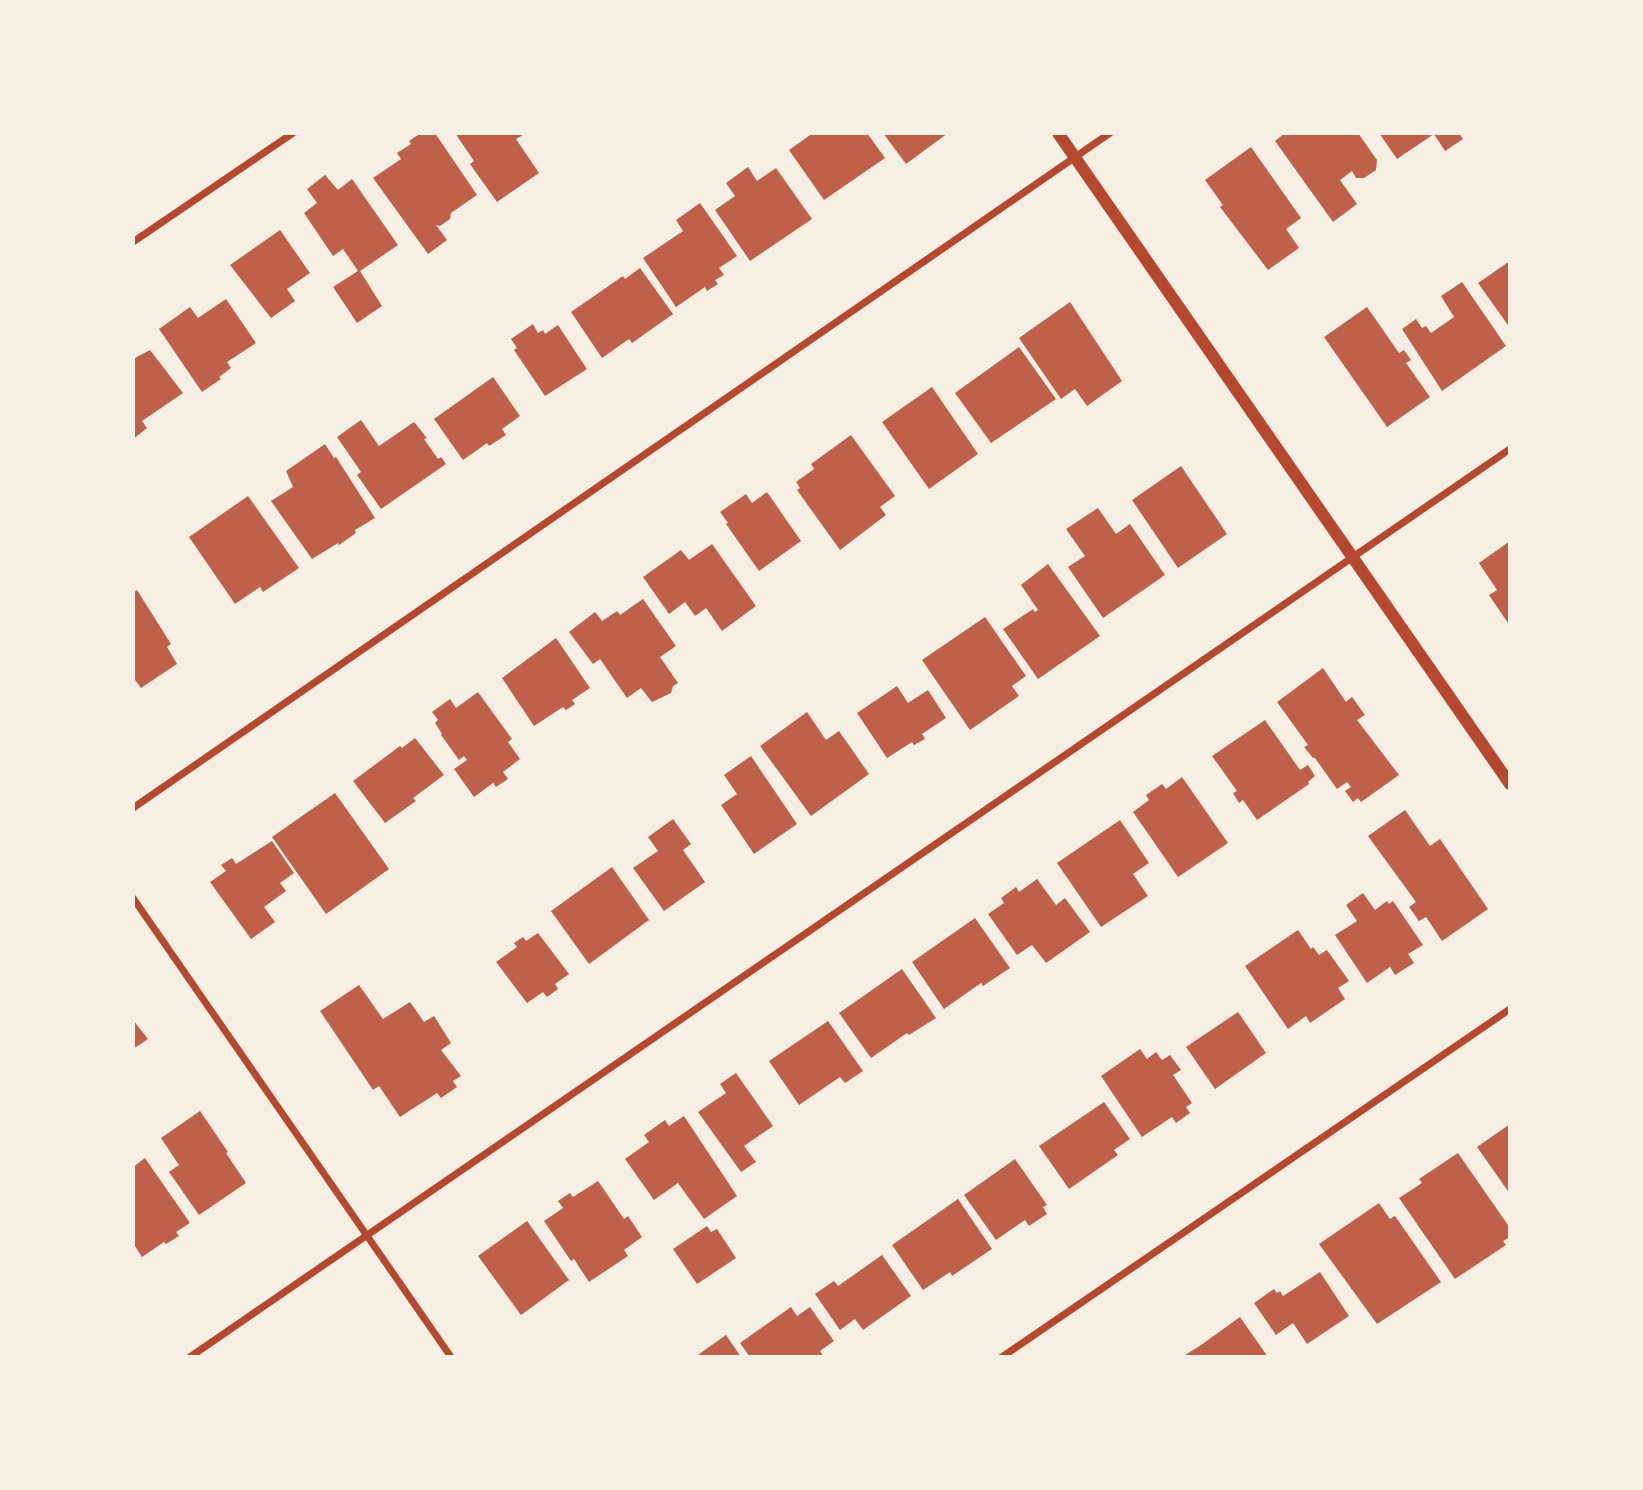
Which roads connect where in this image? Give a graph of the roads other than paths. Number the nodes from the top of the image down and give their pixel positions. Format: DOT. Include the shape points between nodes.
graph roads {
  1 [pos="293,133"];
  2 [pos="1058,133"];
  3 [pos="1110,133"];
  4 [pos="1075,157"];
  5 [pos="133,243"];
  6 [pos="1510,449"];
  7 [pos="1353,557"];
  8 [pos="1510,785"];
  9 [pos="133,808"];
  10 [pos="133,898"];
  11 [pos="1510,1009"];
  12 [pos="366,1235"];
  13 [pos="190,1357"];
  14 [pos="451,1357"];
  15 [pos="1002,1357"];
  1 -- 5 [label="street"];
  2 -- 4 [label="street"];
  3 -- 4 [label="street"];
  4 -- 7 [label="street"];
  4 -- 9 [label="street"];
  6 -- 7 [label="street"];
  7 -- 8 [label="street"];
  7 -- 12 [label="street"];
  10 -- 12 [label="street"];
  11 -- 15 [label="street"];
  12 -- 13 [label="street"];
  12 -- 14 [label="street"];
}
